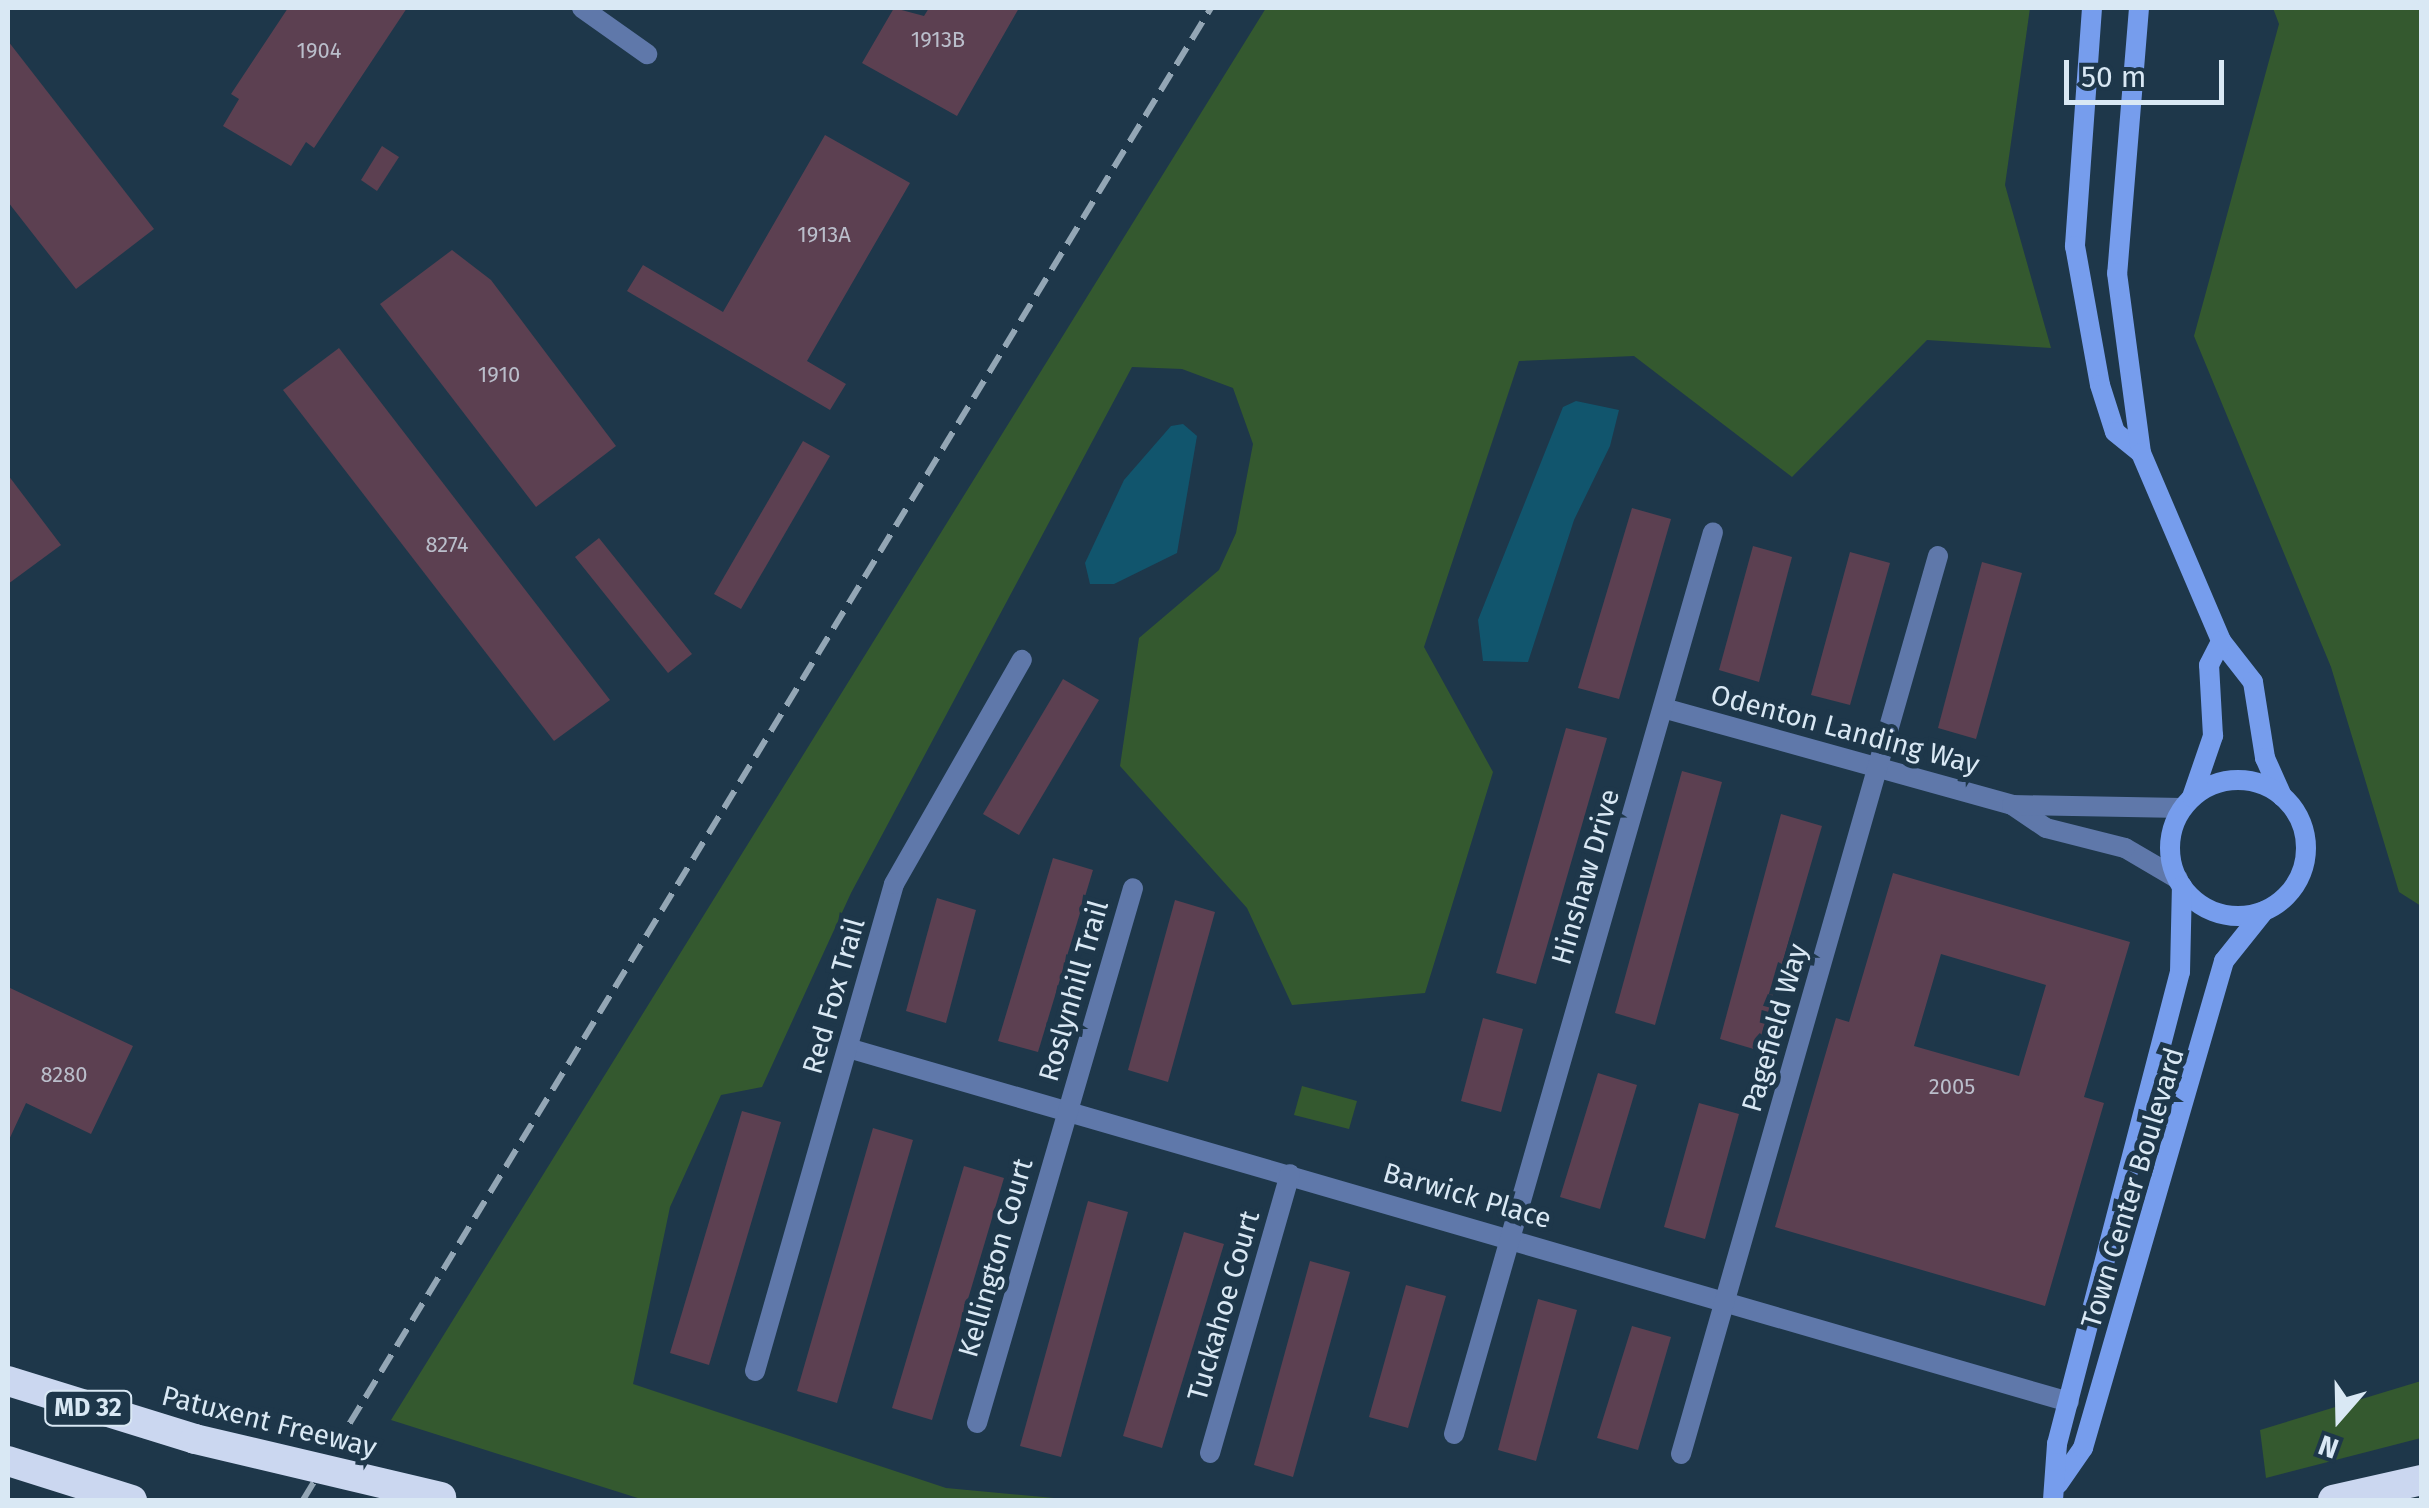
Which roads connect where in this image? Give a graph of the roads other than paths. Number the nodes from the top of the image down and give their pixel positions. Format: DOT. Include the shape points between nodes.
graph roads {
  1 [pos="582,8"];
  2 [pos="2092,8"];
  3 [pos="2139,8"];
  4 [pos="646,54"];
  5 [pos="2141,453"];
  6 [pos="1712,532"];
  7 [pos="1938,556"];
  8 [pos="2221,642"];
  9 [pos="1022,660"];
  10 [pos="1663,708"];
  11 [pos="1879,770"];
  12 [pos="2282,796"];
  13 [pos="2187,803"];
  14 [pos="2012,805"];
  15 [pos="2180,882"];
  16 [pos="1133,888"];
  17 [pos="2264,911"];
  18 [pos="848,1048"];
  19 [pos="1068,1109"];
  20 [pos="1290,1174"];
  21 [pos="1511,1238"];
  22 [pos="1724,1301"];
  23 [pos="8,1360"];
  24 [pos="755,1371"];
  25 [pos="8,1381"];
  26 [pos="2068,1402"];
  27 [pos="977,1424"];
  28 [pos="1454,1434"];
  29 [pos="182,1435"];
  30 [pos="1210,1453"];
  31 [pos="1681,1454"];
  32 [pos="8,1464"];
  33 [pos="2422,1480"];
  34 [pos="2055,1492"];
  35 [pos="450,1499"];
  36 [pos="132,1500"];
  37 [pos="2333,1500"];
  1 -- 4 [label="street"];
  2 -- 5 [label="street, Town Center Boulevard" via="2075,246 2100,385 2116,432"];
  3 -- 5 [label="street, Town Center Boulevard" via="2121,172 2118,274"];
  5 -- 8 [label="street, Town Center Boulevard"];
  6 -- 10 [label="street, Hinshaw Drive"];
  7 -- 11 [label="street, Pagefield Way"];
  8 -- 12 [label="street, Town Center Boulevard" via="2254,682 2264,758"];
  8 -- 13 [label="street, Town Center Boulevard" via="2209,665 2213,736"];
  9 -- 18 [label="street, Red Fox Trail" via="894,884"];
  10 -- 11 [label="street, Odenton Landing Way"];
  10 -- 21 [label="street, Hinshaw Drive"];
  11 -- 14 [label="street, Odenton Landing Way"];
  11 -- 22 [label="street, Pagefield Way"];
  12 -- 13 [label="street" via="2247,780"];
  12 -- 17 [label="street, Town Center Boulevard" via="2296,812 2306,852 2294,887"];
  13 -- 14 [label="street, Odenton Landing Way"];
  13 -- 15 [label="street, Town Center Boulevard" via="2171,837"];
  14 -- 15 [label="street, Odenton Landing Way" via="2046,828 2114,843"];
  15 -- 17 [label="street" via="2226,914"];
  15 -- 26 [label="street, Town Center Boulevard" via="2183,954 2170,1017"];
  16 -- 19 [label="street, Roslynhill Trail"];
  17 -- 34 [label="street, Town Center Boulevard" via="2224,961 2083,1448"];
  18 -- 19 [label="street, Barwick Place"];
  18 -- 24 [label="street, Red Fox Trail"];
  19 -- 20 [label="street, Barwick Place"];
  19 -- 27 [label="street, Kellington Court"];
  20 -- 21 [label="street, Barwick Place"];
  20 -- 30 [label="street, Tuckahoe Court"];
  21 -- 22 [label="street, Barwick Place"];
  21 -- 28 [label="street, Hinshaw Drive"];
  22 -- 26 [label="street, Barwick Place"];
  22 -- 31 [label="street, Pagefield Way"];
  23 -- 29 [label="highway"];
  25 -- 29 [label="highway, Patuxent Freeway / MD 32"];
  26 -- 34 [label="street, Town Center Boulevard"];
  29 -- 35 [label="highway, Patuxent Freeway / MD 32, bridge"];
  32 -- 36 [label="highway"];
  33 -- 37 [label="highway"];
}
